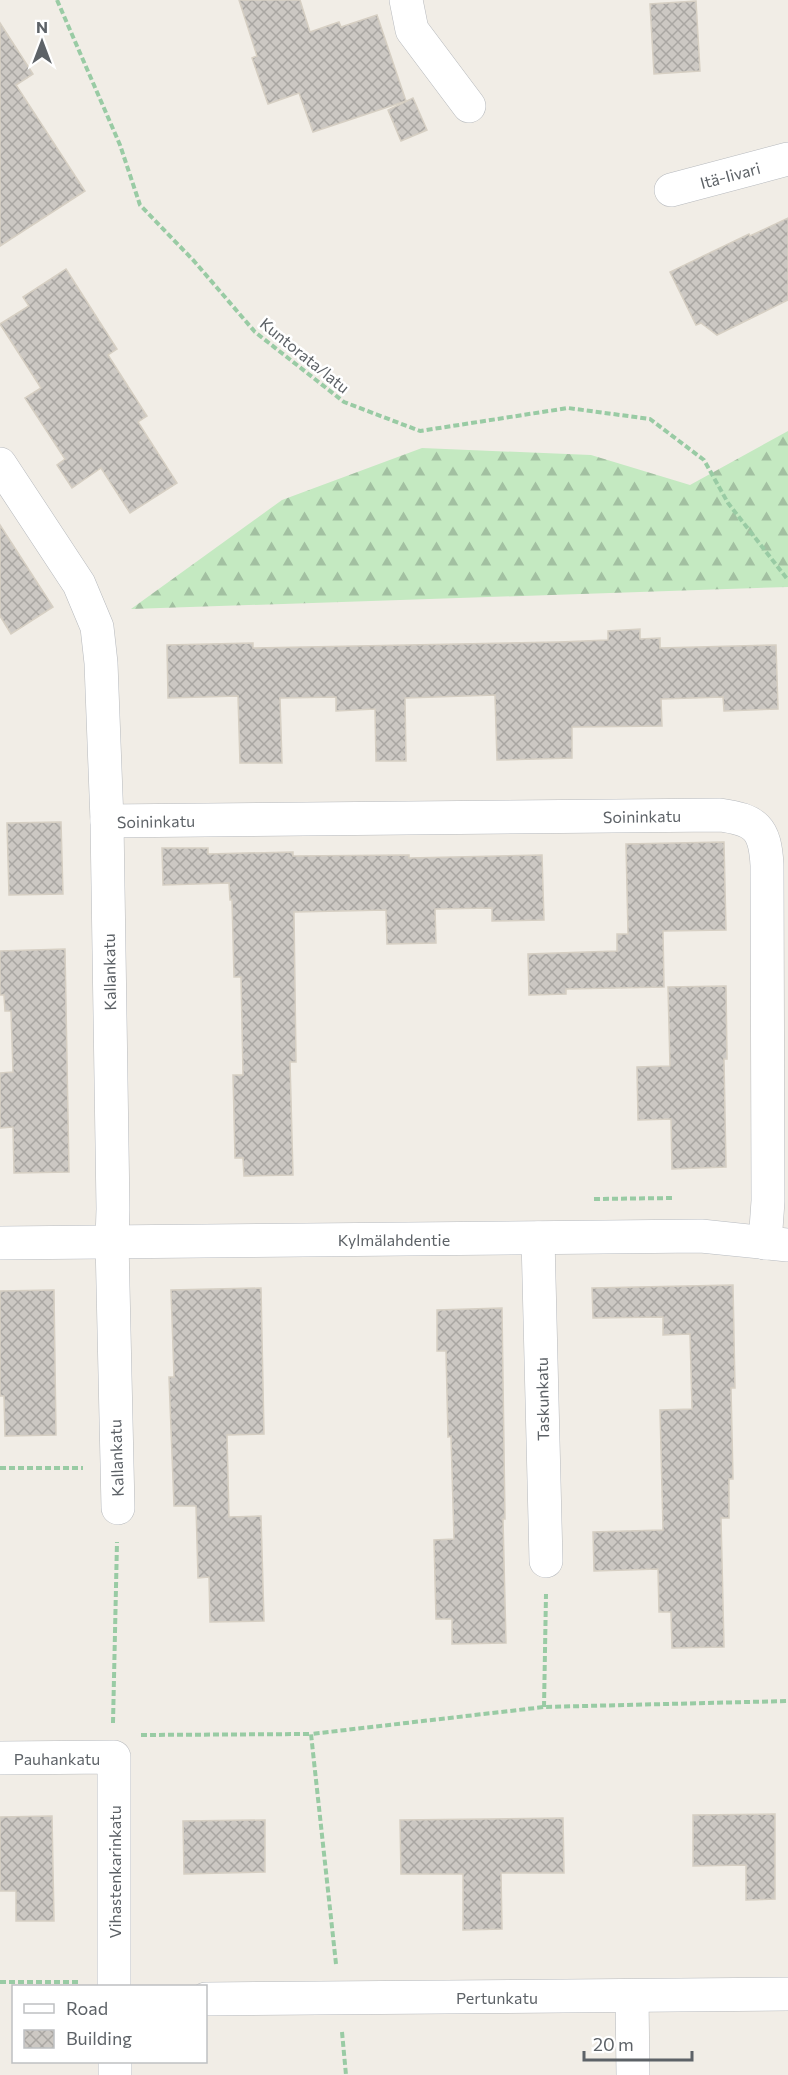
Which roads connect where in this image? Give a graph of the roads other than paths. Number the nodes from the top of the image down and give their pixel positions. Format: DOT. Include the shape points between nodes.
graph roads {
  1 [pos="406,0"];
  2 [pos="469,106"];
  3 [pos="788,159"];
  4 [pos="671,190"];
  5 [pos="0,464"];
  6 [pos="107,821"];
  7 [pos="538,1238"];
  8 [pos="112,1241"];
  9 [pos="0,1243"];
  10 [pos="777,1244"];
  11 [pos="118,1508"];
  12 [pos="546,1561"];
  13 [pos="113,1746"];
  14 [pos="0,1758"];
  15 [pos="102,1984"];
  16 [pos="788,1994"];
  17 [pos="632,1996"];
  18 [pos="207,1999"];
  19 [pos="633,2075"];
  1 -- 2 [label="street" via="412,30"];
  3 -- 4 [label="street, Itä-Iivari"];
  5 -- 6 [label="street, Kallankatu" via="79,584 97,627"];
  6 -- 8 [label="street, Kallankatu"];
  6 -- 10 [label="street, Soininkatu" via="708,815 743,818 757,828 766,847 768,1201"];
  7 -- 8 [label="street, Kylmälahdentie"];
  7 -- 10 [label="street, Kylmälahdentie" via="701,1236"];
  7 -- 12 [label="street, Taskunkatu"];
  8 -- 9 [label="street, Kylmälahdentie"];
  8 -- 11 [label="street, Kallankatu"];
  13 -- 14 [label="street, Pauhankatu"];
  13 -- 15 [label="street, Vihastenkarinkatu"];
  16 -- 17 [label="street, Pertunkatu"];
  17 -- 18 [label="street, Pertunkatu"];
  17 -- 19 [label="street"];
}
